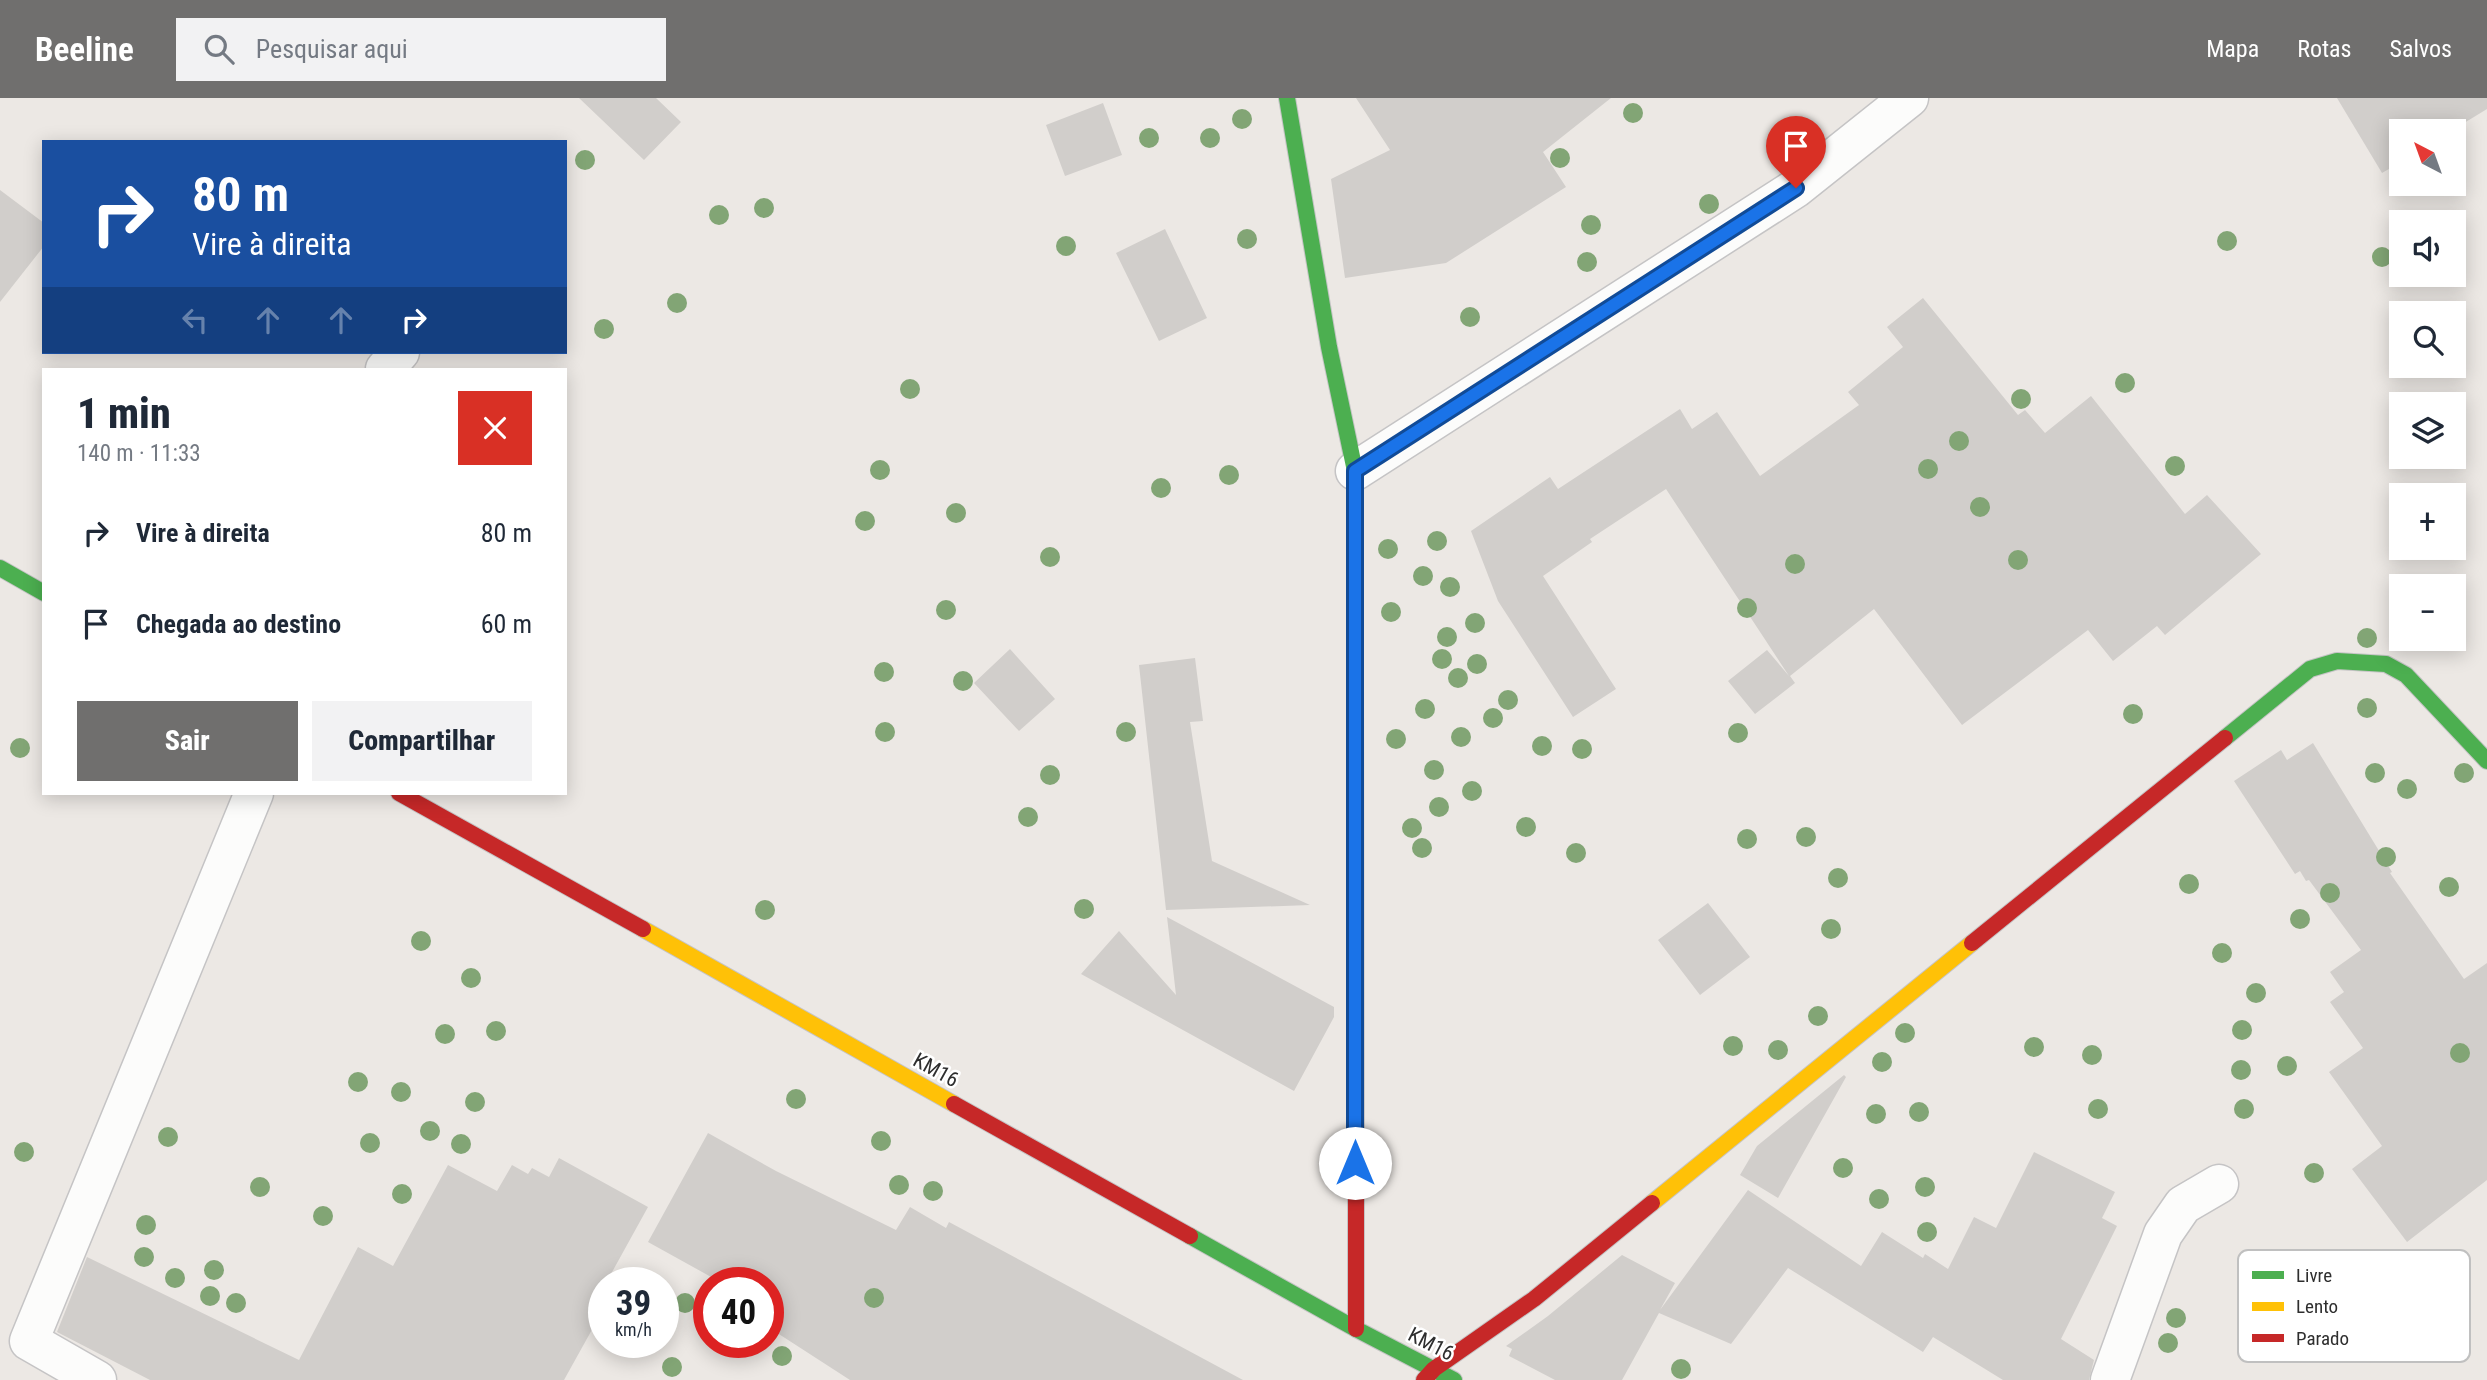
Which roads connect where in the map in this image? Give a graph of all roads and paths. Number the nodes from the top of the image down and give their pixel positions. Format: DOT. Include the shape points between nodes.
graph roads {
  1 [pos="1287,98"];
  2 [pos="1909,98"];
  3 [pos="398,354"];
  4 [pos="386,368"];
  5 [pos="1355,471"];
  6 [pos="0,568"];
  7 [pos="42,592"];
  8 [pos="2487,761"];
  9 [pos="253,795"];
  10 [pos="403,795"];
  11 [pos="2219,1184"];
  12 [pos="1356,1329"];
  13 [pos="1429,1375"];
  14 [pos="97,1380"];
  15 [pos="1454,1380"];
  16 [pos="2110,1380"];
  1 -- 5 [label="street"];
  2 -- 5 [label="street" via="1796,188"];
  3 -- 4 [label="street"];
  5 -- 12 [label="street"];
  6 -- 7 [label="street"];
  8 -- 13 [label="street" via="2406,675 2386,664 2337,661 2310,668 1534,1299"];
  9 -- 14 [label="street" via="29,1341"];
  10 -- 12 [label="street, KM16"];
  11 -- 16 [label="street" via="2183,1205 2163,1234"];
  12 -- 13 [label="street, KM16"];
  13 -- 15 [label="street, KM16"];
}
